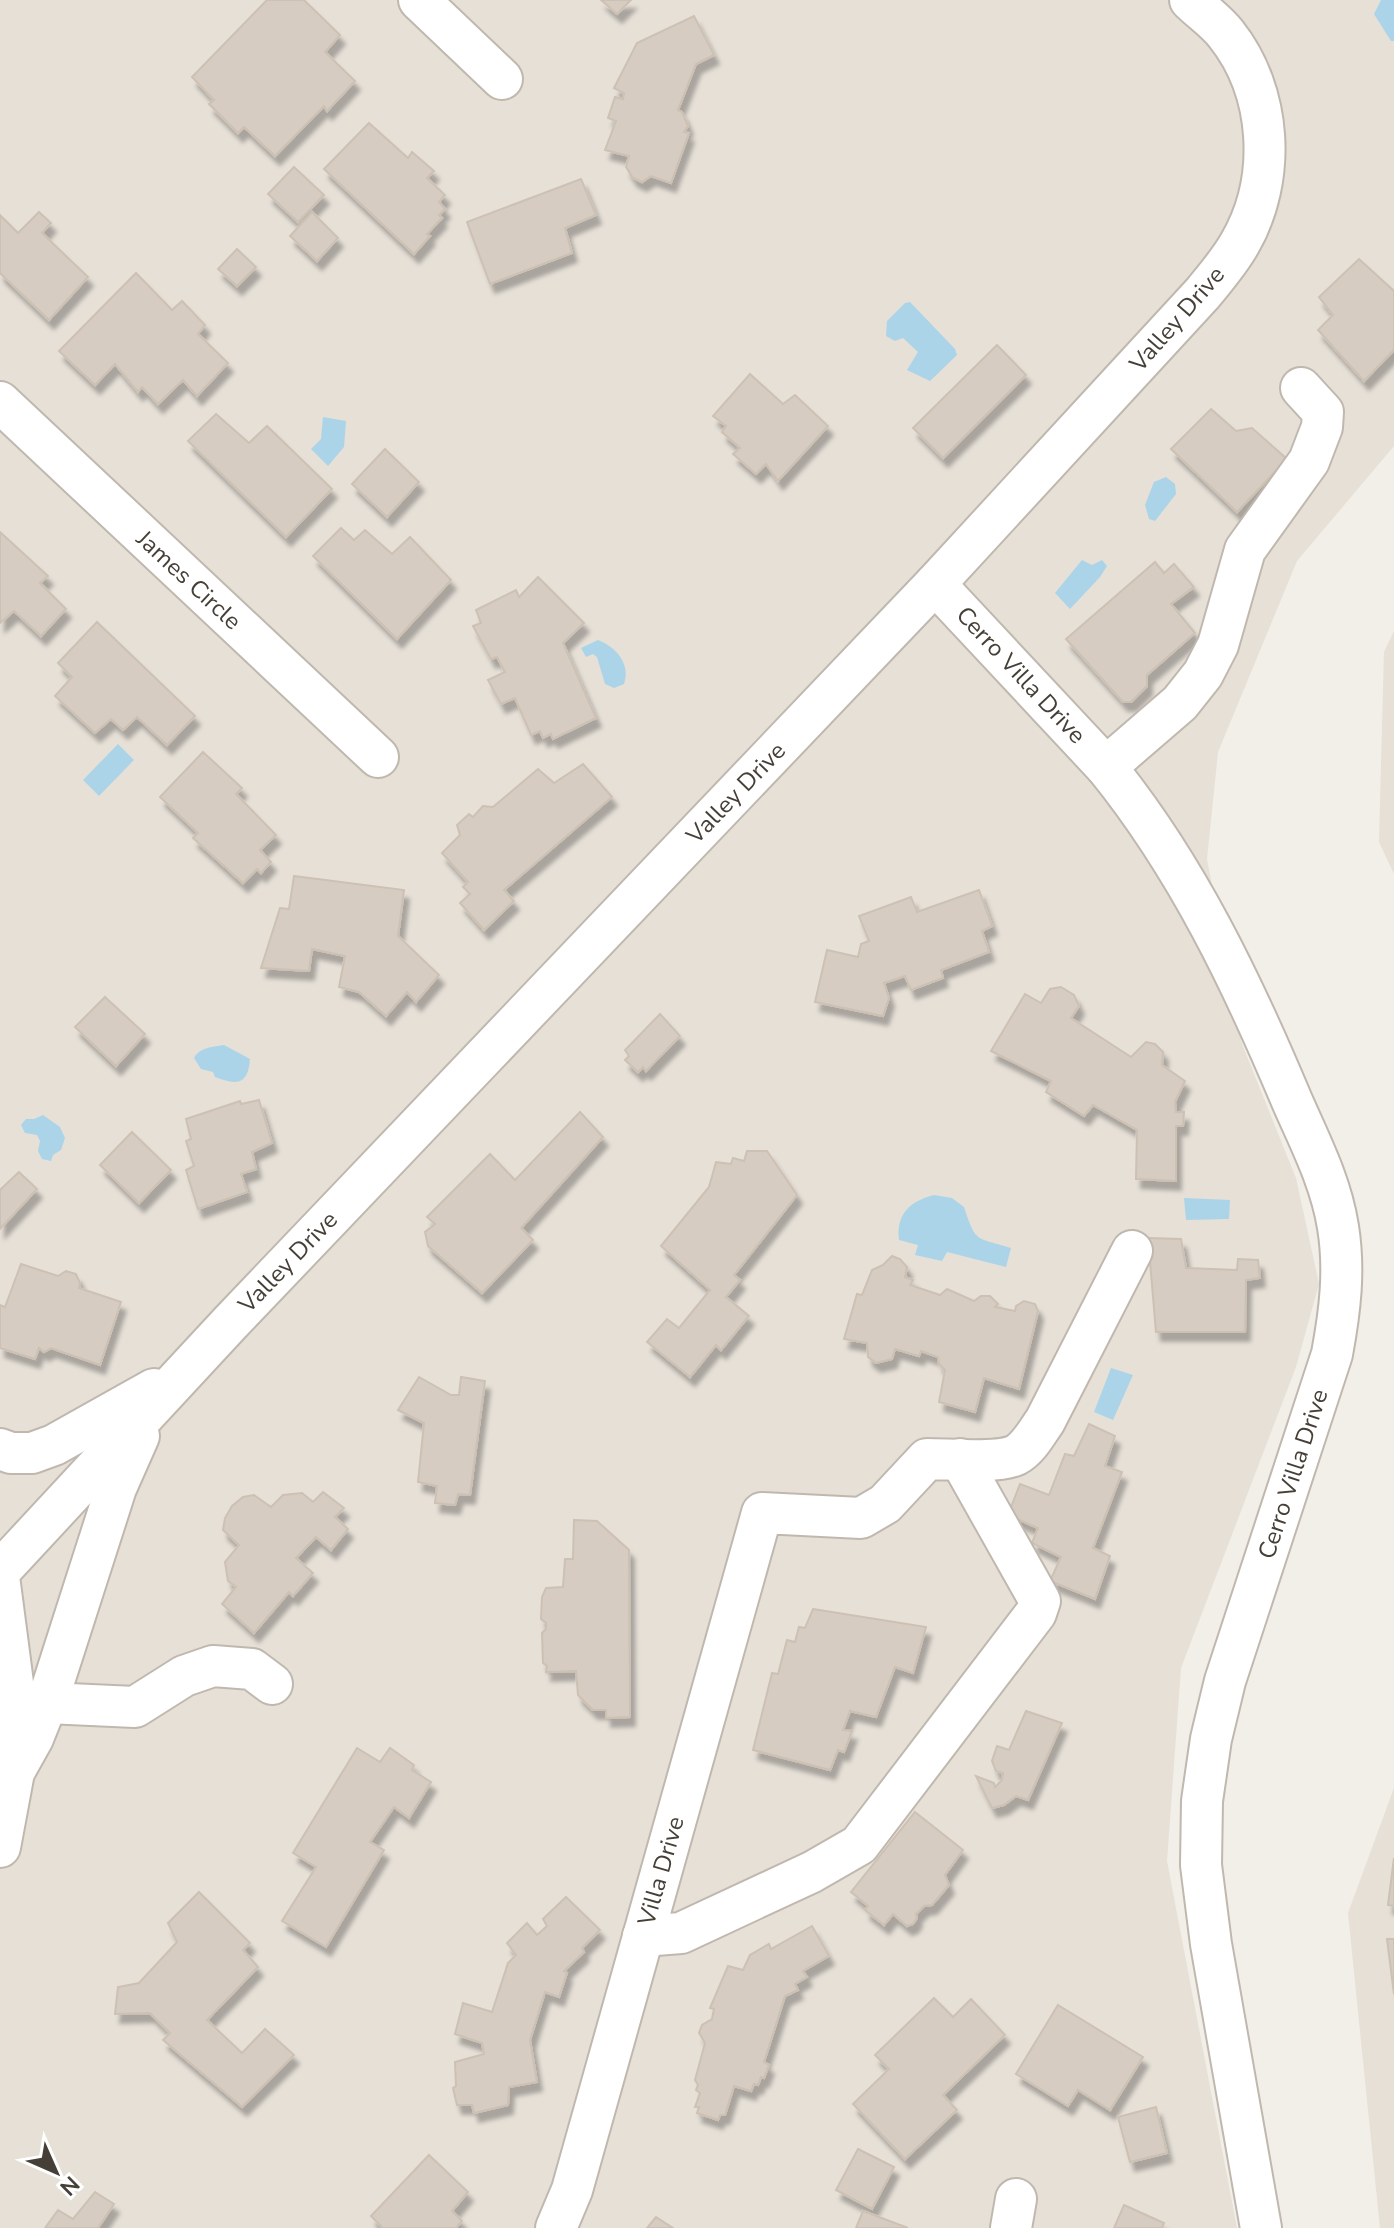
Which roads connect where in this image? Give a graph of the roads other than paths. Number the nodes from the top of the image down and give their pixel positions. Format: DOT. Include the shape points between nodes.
graph roads {
  1 [pos="419,0"];
  2 [pos="1190,0"];
  3 [pos="502,79"];
  4 [pos="1301,388"];
  5 [pos="0,402"];
  6 [pos="935,584"];
  7 [pos="378,757"];
  8 [pos="1106,767"];
  9 [pos="1132,1251"];
  10 [pos="182,1374"];
  11 [pos="153,1405"];
  12 [pos="0,1449"];
  13 [pos="960,1459"];
  14 [pos="0,1571"];
  15 [pos="0,1584"];
  16 [pos="272,1684"];
  17 [pos="47,1703"];
  18 [pos="14,1772"];
  19 [pos="0,1847"];
  20 [pos="643,1936"];
  21 [pos="556,2228"];
  22 [pos="1261,2228"];
  1 -- 3 [label="street"];
  2 -- 6 [label="street, Valley Drive" via="1224,31 1252,77 1263,123 1262,185 1241,243 1203,293"];
  4 -- 8 [label="street" via="1323,412 1315,449 1245,550 1218,645 1180,703"];
  5 -- 7 [label="street, James Circle"];
  6 -- 8 [label="street, Cerro Villa Drive"];
  6 -- 10 [label="street, Valley Drive"];
  8 -- 22 [label="street, Cerro Villa Drive" via="1204,911 1277,1064 1330,1191 1338,1228 1342,1268 1332,1354 1225,1681 1202,1801 1201,1865 1211,1944"];
  9 -- 13 [label="street" via="1066,1385 1029,1444 1015,1455"];
  10 -- 11 [label="street, Valley Drive"];
  10 -- 12 [label="street" via="54,1445 32,1453"];
  11 -- 14 [label="street, Valley Drive"];
  11 -- 17 [label="street, Valley Drive" via="116,1488"];
  13 -- 20 [label="street, Villa Drive" via="927,1459 885,1504 861,1518 762,1513"];
  13 -- 20 [label="street" via="1040,1601 1036,1613 859,1845 681,1933"];
  15 -- 18 [label="street, Valley Drive" via="16,1706"];
  16 -- 17 [label="street" via="252,1669 213,1666 184,1676 135,1707"];
  17 -- 18 [label="street, Valley Drive"];
  18 -- 19 [label="street, Valley Drive"];
  20 -- 21 [label="street, Villa Drive" via="572,2190"];
}
